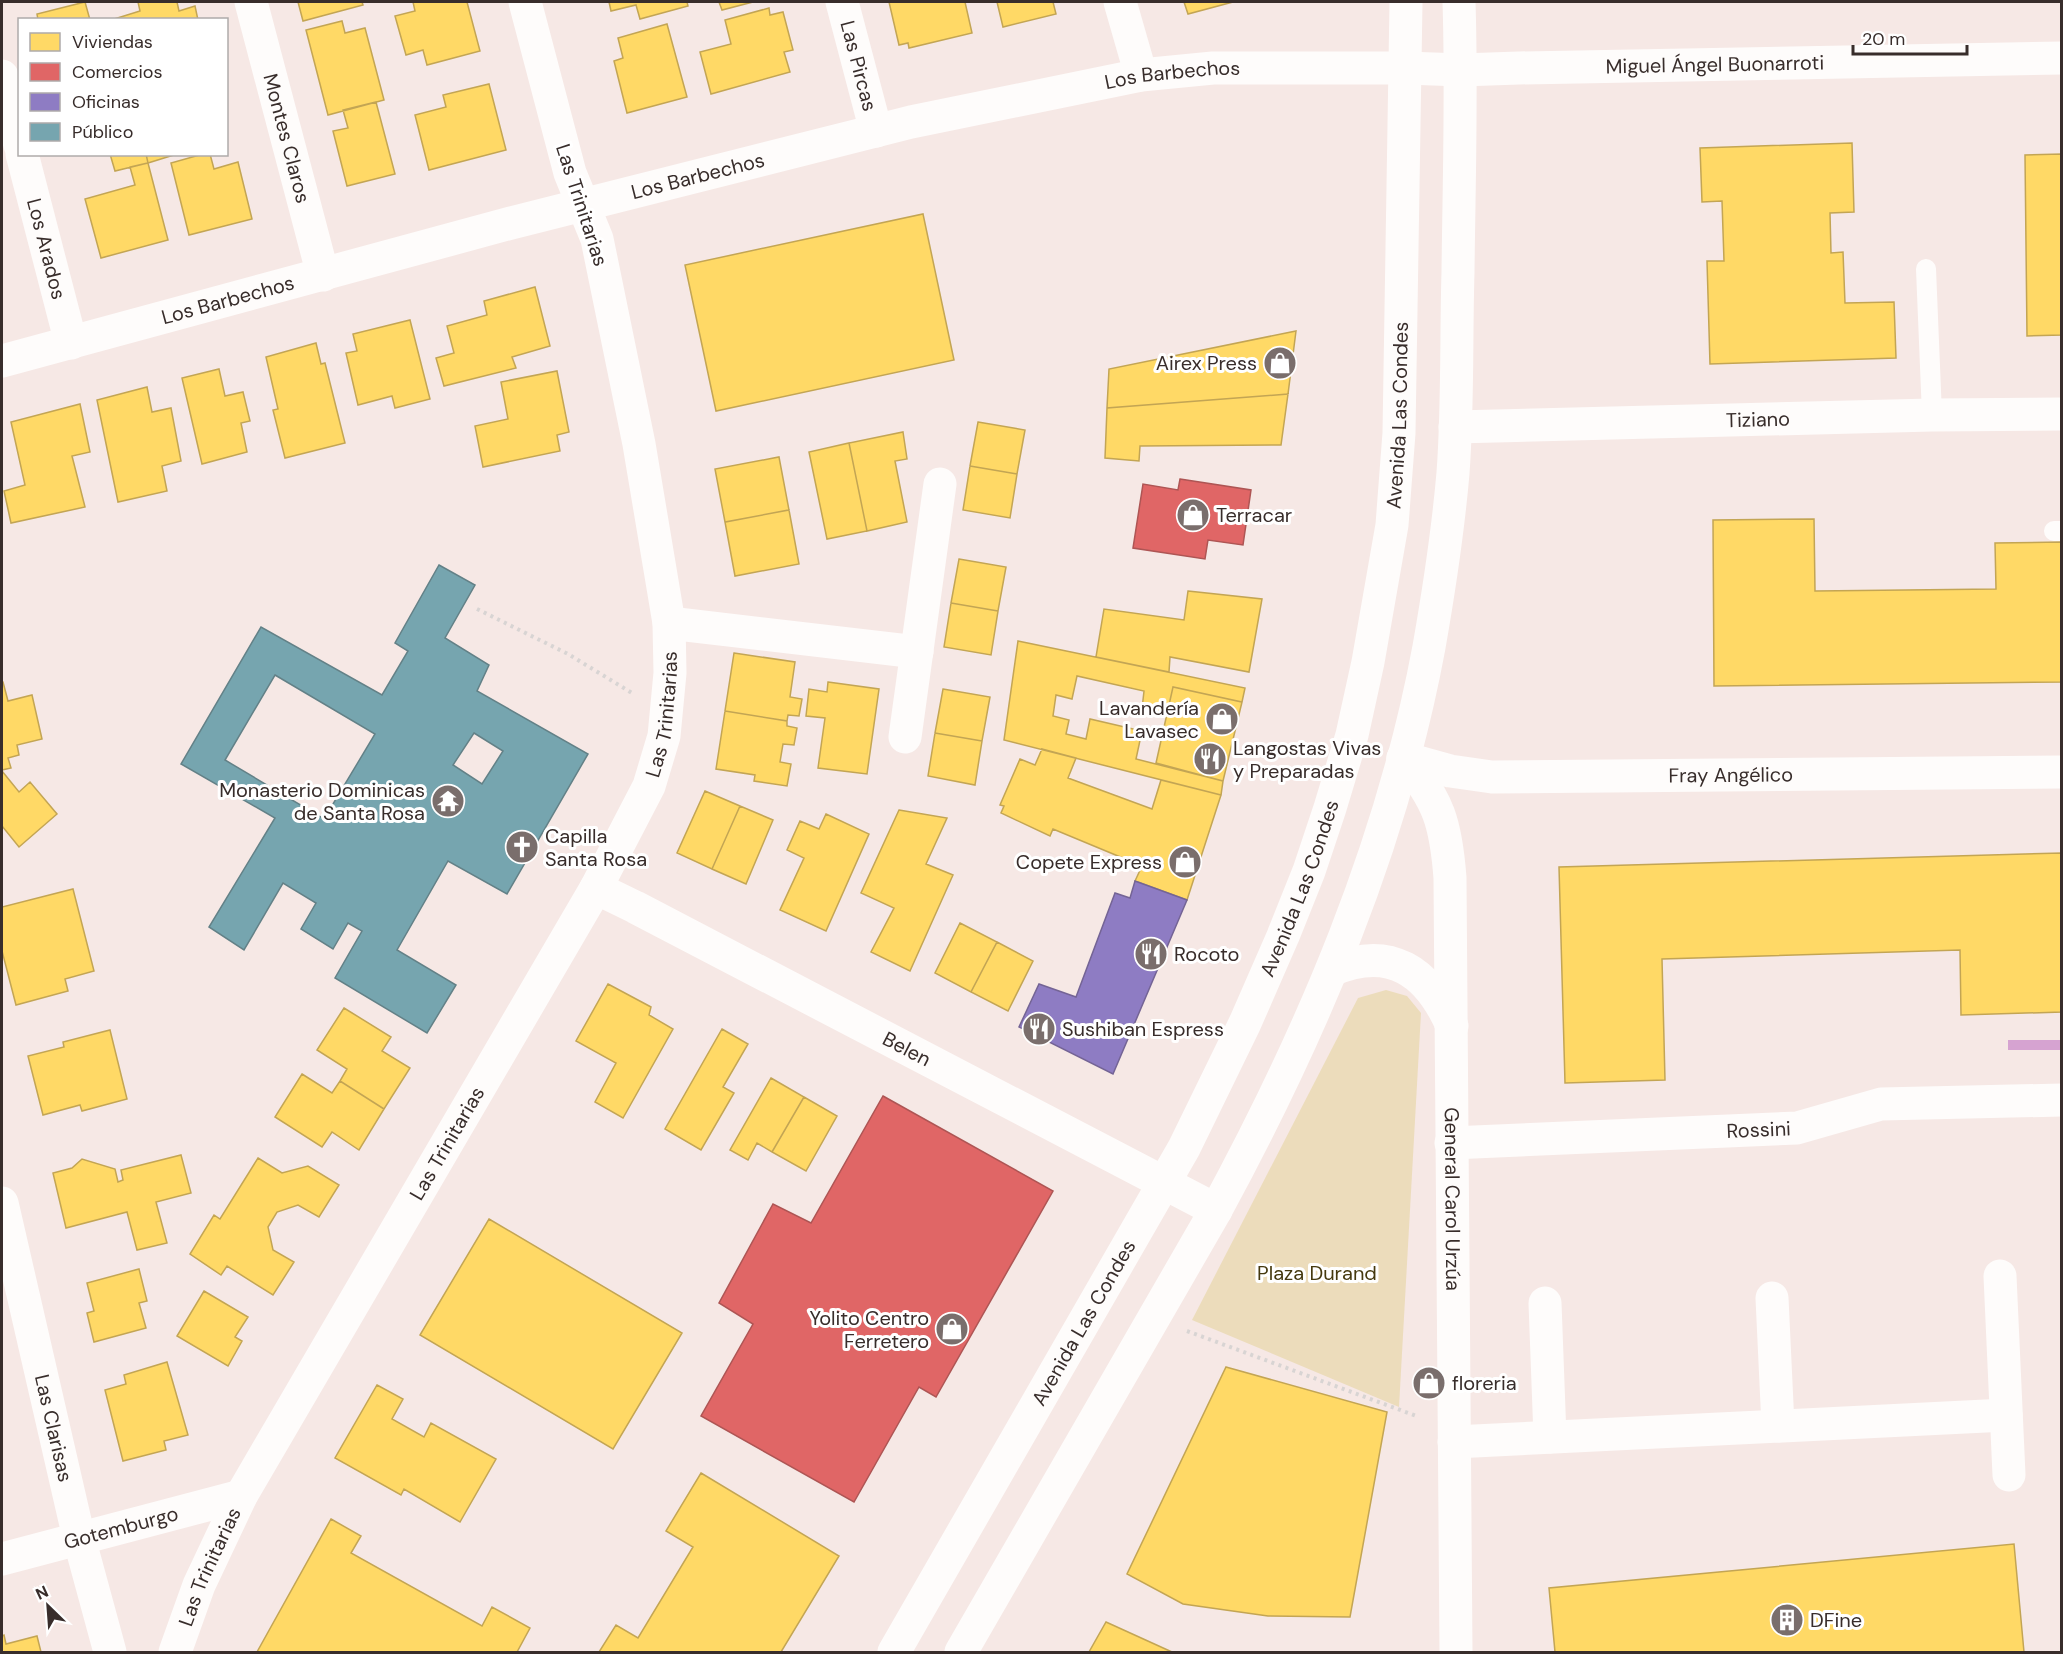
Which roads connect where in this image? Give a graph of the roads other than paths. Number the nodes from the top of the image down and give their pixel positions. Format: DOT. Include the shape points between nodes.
graph roads {
  1 [pos="251,2"];
  2 [pos="525,2"];
  3 [pos="842,2"];
  4 [pos="1120,2"];
  5 [pos="1407,2"];
  6 [pos="1459,2"];
  7 [pos="2061,58"];
  8 [pos="1406,68"];
  9 [pos="1461,70"];
  10 [pos="1141,75"];
  11 [pos="2,76"];
  12 [pos="876,131"];
  13 [pos="18,137"];
  14 [pos="23,156"];
  15 [pos="583,206"];
  16 [pos="1926,269"];
  17 [pos="323,274"];
  18 [pos="71,343"];
  19 [pos="2,361"];
  20 [pos="2061,414"];
  21 [pos="1932,415"];
  22 [pos="1455,428"];
  23 [pos="940,484"];
  24 [pos="669,623"];
  25 [pos="917,652"];
  26 [pos="905,737"];
  27 [pos="1403,759"];
  28 [pos="2061,772"];
  29 [pos="596,888"];
  30 [pos="1332,970"];
  31 [pos="1452,1026"];
  32 [pos="2061,1100"];
  33 [pos="1451,1143"];
  34 [pos="1165,1182"];
  35 [pos="2,1203"];
  36 [pos="1216,1210"];
  37 [pos="2000,1276"];
  38 [pos="1772,1298"];
  39 [pos="1545,1303"];
  40 [pos="2006,1415"];
  41 [pos="1778,1426"];
  42 [pos="1550,1437"];
  43 [pos="1454,1442"];
  44 [pos="2009,1475"];
  45 [pos="241,1496"];
  46 [pos="79,1538"];
  47 [pos="2,1559"];
  48 [pos="110,1653"];
  49 [pos="175,1653"];
  50 [pos="894,1653"];
  51 [pos="962,1653"];
  52 [pos="1456,1653"];
  1 -- 17 [label="street, Montes Claros"];
  2 -- 15 [label="street, Las Trinitarias" via="570,173"];
  3 -- 12 [label="street, Las Pircas"];
  4 -- 10 [label="street"];
  5 -- 8 [label="street, Avenida Las Condes"];
  6 -- 9 [label="street"];
  7 -- 9 [label="street, Miguel Ángel Buonarroti"];
  8 -- 9 [label="street, Miguel Ángel Buonarroti"];
  8 -- 10 [label="street, Los Barbechos" via="1213,68"];
  8 -- 34 [label="street, Avenida Las Condes" via="1396,474 1392,525 1359,704 1330,808 1287,926 1218,1081"];
  9 -- 22 [label="street"];
  10 -- 12 [label="street, Los Barbechos"];
  11 -- 13 [label="street"];
  12 -- 15 [label="street, Los Barbechos"];
  14 -- 18 [label="street, Los Arados"];
  15 -- 17 [label="street, Los Barbechos"];
  15 -- 24 [label="street, Las Trinitarias" via="600,251 639,444"];
  16 -- 21 [label="lane"];
  17 -- 18 [label="street, Los Barbechos"];
  18 -- 19 [label="street, Los Barbechos"];
  20 -- 21 [label="street, Tiziano"];
  21 -- 22 [label="street, Tiziano"];
  22 -- 27 [label="street" via="1438,594"];
  23 -- 25 [label="street"];
  24 -- 25 [label="street, Las Trinitarias"];
  24 -- 29 [label="street, Las Trinitarias" via="670,673 664,736 649,786"];
  25 -- 26 [label="street"];
  27 -- 28 [label="street, Fray Angélico" via="1492,777"];
  27 -- 30 [label="street"];
  27 -- 31 [label="street, General Carol Urzúa" via="1422,780 1436,806 1448,847"];
  29 -- 34 [label="street, Belen"];
  29 -- 45 [label="street, Las Trinitarias"];
  30 -- 31 [label="street" via="1367,959 1398,964 1434,992"];
  30 -- 36 [label="street" via="1260,1127"];
  31 -- 33 [label="street, General Carol Urzúa"];
  32 -- 33 [label="street, Rossini" via="1881,1104 1797,1128"];
  33 -- 43 [label="street, General Carol Urzúa"];
  34 -- 36 [label="street, Belen"];
  34 -- 50 [label="street, Avenida Las Condes"];
  35 -- 46 [label="street, Las Clarisas"];
  36 -- 51 [label="street"];
  37 -- 40 [label="street"];
  38 -- 41 [label="street"];
  39 -- 42 [label="street"];
  40 -- 41 [label="street"];
  40 -- 44 [label="street"];
  41 -- 42 [label="street"];
  42 -- 43 [label="street"];
  43 -- 52 [label="street, General Carol Urzúa"];
  45 -- 46 [label="street, Gotemburgo"];
  45 -- 49 [label="street, Las Trinitarias" via="199,1586"];
  46 -- 47 [label="street, Gotemburgo"];
  46 -- 48 [label="street, Las Clarisas"];
}
